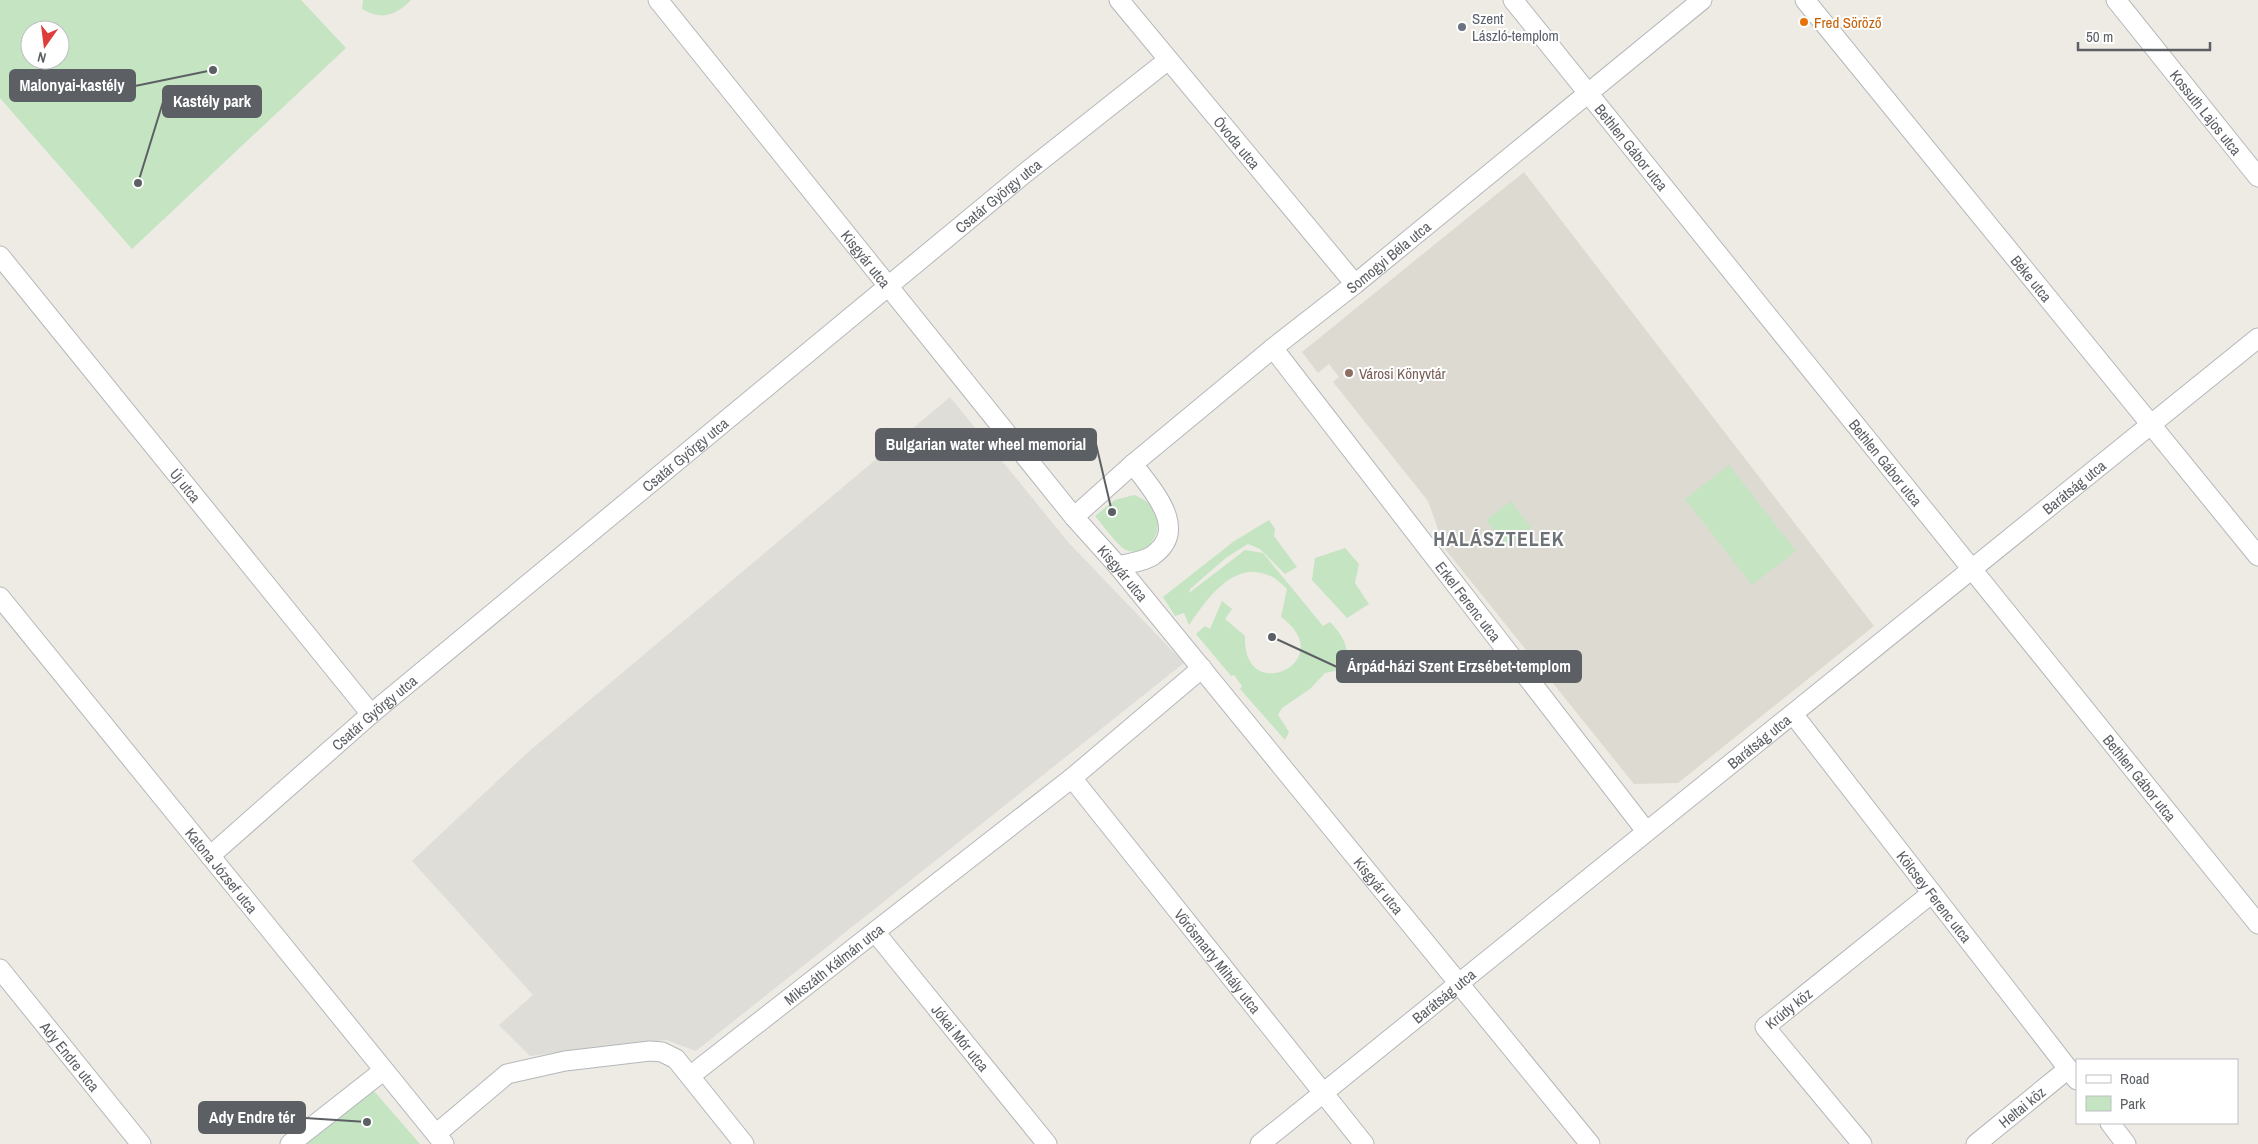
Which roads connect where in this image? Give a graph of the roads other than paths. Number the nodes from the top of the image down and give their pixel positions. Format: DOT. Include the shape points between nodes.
graph roads {
  1 [pos="658,0"];
  2 [pos="1119,0"];
  3 [pos="1514,0"];
  4 [pos="1702,0"];
  5 [pos="1805,0"];
  6 [pos="2116,0"];
  7 [pos="1168,60"];
  8 [pos="1590,93"];
  9 [pos="2258,178"];
  10 [pos="0,256"];
  11 [pos="1355,284"];
  12 [pos="890,286"];
  13 [pos="2258,338"];
  14 [pos="1273,348"];
  15 [pos="2152,424"];
  16 [pos="1133,464"];
  17 [pos="1074,517"];
  18 [pos="2258,556"];
  19 [pos="1118,566"];
  20 [pos="1973,570"];
  21 [pos="0,597"];
  22 [pos="1202,668"];
  23 [pos="371,714"];
  24 [pos="1793,714"];
  25 [pos="1072,778"];
  26 [pos="1646,830"];
  27 [pos="210,856"];
  28 [pos="1932,893"];
  29 [pos="2258,924"];
  30 [pos="875,932"];
  31 [pos="0,969"];
  32 [pos="1461,984"];
  33 [pos="383,1070"];
  34 [pos="2072,1075"];
  35 [pos="690,1076"];
  36 [pos="1324,1094"];
  37 [pos="2111,1124"];
  38 [pos="440,1139"];
  39 [pos="141,1144"];
  40 [pos="290,1144"];
  41 [pos="744,1144"];
  42 [pos="1047,1144"];
  43 [pos="1260,1144"];
  44 [pos="1364,1144"];
  45 [pos="1590,1144"];
  46 [pos="1862,1144"];
  47 [pos="1976,1144"];
  48 [pos="2126,1144"];
  1 -- 12 [label="street, Kisgyár utca"];
  2 -- 7 [label="street, Óvoda utca"];
  3 -- 8 [label="street, Bethlen Gábor utca"];
  4 -- 8 [label="street, Somogyi Béla utca"];
  5 -- 15 [label="street, Béke utca"];
  6 -- 9 [label="street, Kossuth Lajos utca"];
  7 -- 11 [label="street, Óvoda utca"];
  7 -- 12 [label="street, Csatár György utca" via="1025,173"];
  8 -- 11 [label="street, Somogyi Béla utca"];
  8 -- 20 [label="street, Bethlen Gábor utca"];
  10 -- 23 [label="street, Új utca"];
  11 -- 14 [label="street, Somogyi Béla utca"];
  12 -- 17 [label="street, Kisgyár utca"];
  12 -- 23 [label="street, Csatár György utca"];
  13 -- 15 [label="street, Barátság utca"];
  14 -- 16 [label="street, Somogyi Béla utca"];
  14 -- 26 [label="street, Erkel Ferenc utca"];
  15 -- 18 [label="street, Béke utca"];
  15 -- 20 [label="street, Barátság utca"];
  16 -- 17 [label="street, Somogyi Béla utca"];
  16 -- 19 [label="street" via="1166,512 1167,536 1151,557"];
  17 -- 19 [label="street, Kisgyár utca"];
  19 -- 22 [label="street, Kisgyár utca"];
  20 -- 24 [label="street, Barátság utca"];
  20 -- 29 [label="street, Bethlen Gábor utca"];
  21 -- 27 [label="street, Katona József utca"];
  22 -- 25 [label="street, Mikszáth Kálmán utca"];
  22 -- 32 [label="street, Kisgyár utca"];
  23 -- 27 [label="street, Csatár György utca"];
  24 -- 26 [label="street, Barátság utca"];
  24 -- 28 [label="street, Kölcsey Ferenc utca"];
  25 -- 30 [label="street, Mikszáth Kálmán utca"];
  25 -- 36 [label="street, Vörösmarty Mihály utca"];
  26 -- 32 [label="street, Barátság utca"];
  27 -- 33 [label="street, Katona József utca"];
  28 -- 34 [label="street, Kölcsey Ferenc utca"];
  28 -- 46 [label="street, Krúdy köz" via="1765,1027"];
  30 -- 35 [label="street, Mikszáth Kálmán utca"];
  30 -- 42 [label="street, Jókai Mór utca"];
  31 -- 39 [label="street, Ady Endre utca"];
  32 -- 36 [label="street, Barátság utca"];
  32 -- 45 [label="street, Kisgyár utca"];
  33 -- 38 [label="street, Katona József utca"];
  33 -- 40 [label="street"];
  34 -- 47 [label="street, Heltai köz"];
  35 -- 38 [label="street" via="676,1059 662,1052 650,1051 518,1070 499,1080"];
  35 -- 41 [label="street"];
  36 -- 43 [label="street, Barátság utca"];
  36 -- 44 [label="street, Vörösmarty Mihály utca"];
  37 -- 48 [label="street"];
}
